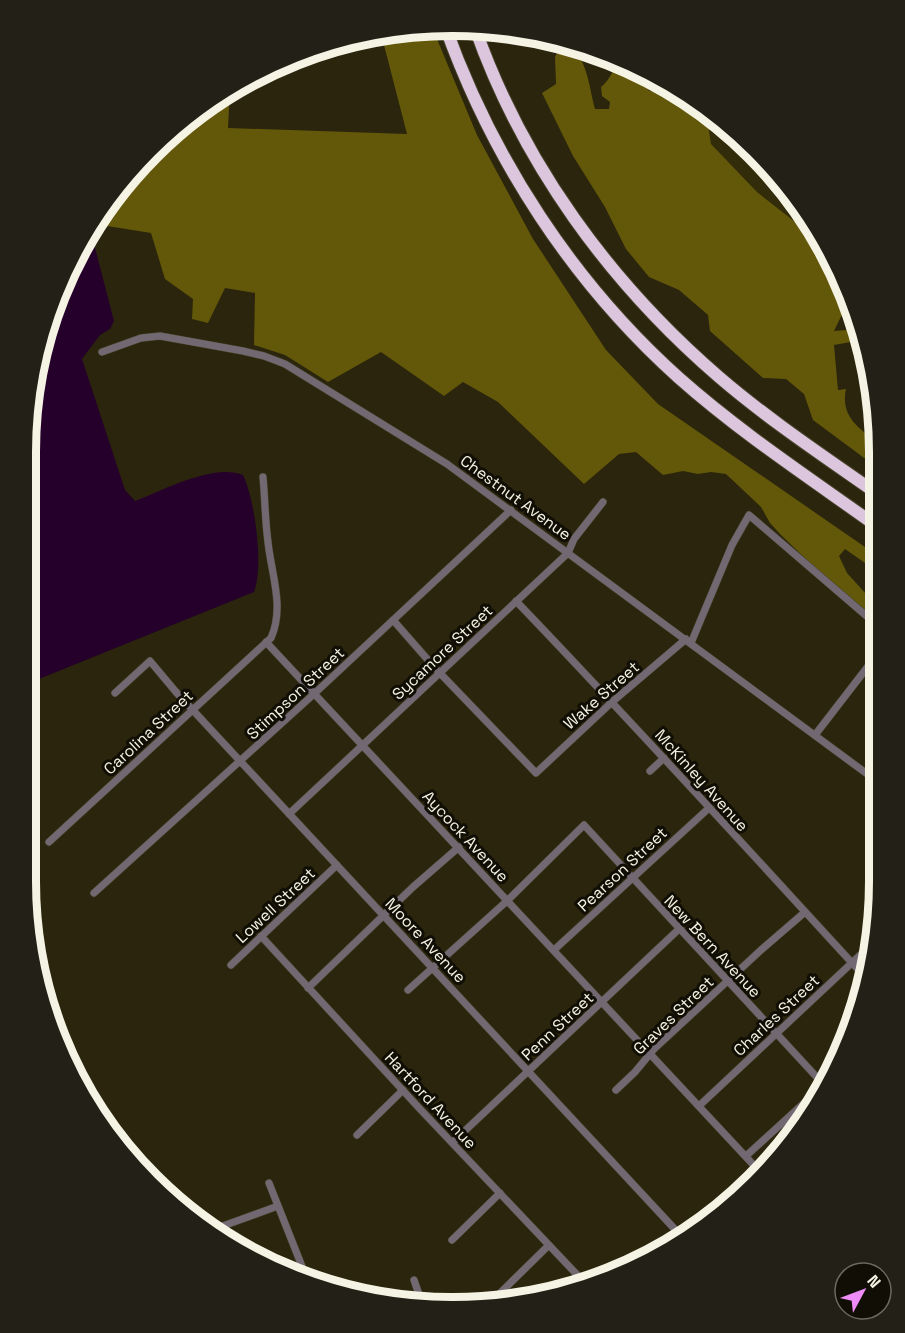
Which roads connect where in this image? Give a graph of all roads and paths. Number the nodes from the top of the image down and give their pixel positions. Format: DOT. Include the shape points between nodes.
graph roads {
  1 [pos="449,36"];
  2 [pos="479,37"];
  3 [pos="102,352"];
  4 [pos="263,477"];
  5 [pos="869,488"];
  6 [pos="603,502"];
  7 [pos="511,510"];
  8 [pos="869,520"];
  9 [pos="568,552"];
  10 [pos="516,601"];
  11 [pos="869,618"];
  12 [pos="393,620"];
  13 [pos="688,641"];
  14 [pos="266,642"];
  15 [pos="869,665"];
  16 [pos="439,673"];
  17 [pos="115,693"];
  18 [pos="315,693"];
  19 [pos="612,702"];
  20 [pos="192,709"];
  21 [pos="815,735"];
  22 [pos="363,745"];
  23 [pos="664,758"];
  24 [pos="241,761"];
  25 [pos="650,771"];
  26 [pos="869,775"];
  27 [pos="709,808"];
  28 [pos="289,814"];
  29 [pos="49,842"];
  30 [pos="459,847"];
  31 [pos="337,865"];
  32 [pos="631,878"];
  33 [pos="94,893"];
  34 [pos="508,900"];
  35 [pos="805,912"];
  36 [pos="384,915"];
  37 [pos="680,929"];
  38 [pos="261,936"];
  39 [pos="554,950"];
  40 [pos="862,953"];
  41 [pos="852,963"];
  42 [pos="231,964"];
  43 [pos="432,967"];
  44 [pos="859,971"];
  45 [pos="727,981"];
  46 [pos="308,988"];
  47 [pos="408,990"];
  48 [pos="603,1002"];
  49 [pos="776,1034"];
  50 [pos="650,1053"];
  51 [pos="529,1071"];
  52 [pos="819,1078"];
  53 [pos="403,1090"];
  54 [pos="616,1090"];
  55 [pos="805,1102"];
  56 [pos="700,1106"];
  57 [pos="357,1135"];
  58 [pos="453,1143"];
  59 [pos="746,1156"];
  60 [pos="755,1166"];
  61 [pos="269,1183"];
  62 [pos="500,1193"];
  63 [pos="278,1206"];
  64 [pos="220,1227"];
  65 [pos="676,1232"];
  66 [pos="452,1240"];
  67 [pos="549,1245"];
  68 [pos="303,1269"];
  69 [pos="579,1277"];
  70 [pos="414,1280"];
  71 [pos="499,1294"];
  72 [pos="419,1295"];
  1 -- 8 [label="highway" via="503,156 548,228 598,294 652,353 714,408"];
  2 -- 5 [label="highway" via="502,94 539,164 577,223 620,278 668,330 721,378"];
  3 -- 7 [label="street, Chestnut Avenue" via="135,339 160,336 278,361 447,464"];
  4 -- 14 [label="street" via="277,604 276,627"];
  6 -- 9 [label="street, Sycamore Street"];
  7 -- 9 [label="street, Chestnut Avenue"];
  7 -- 12 [label="street, Stimpson Street"];
  9 -- 10 [label="street, Sycamore Street"];
  9 -- 13 [label="street, Chestnut Avenue"];
  10 -- 16 [label="street, Sycamore Street"];
  10 -- 19 [label="street, McKinley Avenue"];
  11 -- 13 [label="street, Wake Street" via="749,515"];
  12 -- 16 [label="street"];
  12 -- 18 [label="street, Stimpson Street"];
  13 -- 19 [label="street, Wake Street"];
  13 -- 21 [label="street, Chestnut Avenue"];
  14 -- 18 [label="street, Aycock Avenue"];
  14 -- 20 [label="street, Carolina Street"];
  15 -- 21 [label="street"];
  16 -- 19 [label="street, Wake Street" via="536,773"];
  16 -- 22 [label="street, Sycamore Street"];
  17 -- 20 [label="street, Moore Avenue" via="150,661"];
  18 -- 22 [label="street, Aycock Avenue"];
  18 -- 24 [label="street, Stimpson Street"];
  19 -- 23 [label="street, McKinley Avenue"];
  20 -- 24 [label="street, Moore Avenue"];
  20 -- 29 [label="street, Carolina Street"];
  21 -- 26 [label="street, Chestnut Avenue"];
  22 -- 28 [label="street, Sycamore Street"];
  22 -- 30 [label="street, Aycock Avenue"];
  23 -- 25 [label="street"];
  23 -- 27 [label="street, McKinley Avenue"];
  24 -- 28 [label="street, Moore Avenue"];
  24 -- 33 [label="street, Stimpson Street"];
  27 -- 32 [label="street, Pearson Street"];
  27 -- 35 [label="street, McKinley Avenue"];
  28 -- 31 [label="street, Moore Avenue"];
  30 -- 34 [label="street, Aycock Avenue"];
  30 -- 36 [label="street"];
  31 -- 36 [label="street, Moore Avenue"];
  31 -- 38 [label="street, Lowell Street"];
  32 -- 34 [label="street, New Bern Avenue" via="584,825"];
  32 -- 37 [label="street, New Bern Avenue"];
  32 -- 39 [label="street, Pearson Street"];
  34 -- 39 [label="street, Aycock Avenue"];
  34 -- 43 [label="street"];
  35 -- 41 [label="street, McKinley Avenue"];
  35 -- 45 [label="street, Graves Street"];
  36 -- 43 [label="street, Moore Avenue"];
  36 -- 46 [label="street"];
  37 -- 45 [label="street, New Bern Avenue"];
  37 -- 48 [label="street, Penn Street"];
  38 -- 42 [label="street, Lowell Street"];
  38 -- 46 [label="street, Hartford Avenue"];
  39 -- 48 [label="street, Aycock Avenue"];
  40 -- 41 [label="street, Charles Street"];
  41 -- 44 [label="street, McKinley Avenue"];
  41 -- 49 [label="street, Charles Street"];
  43 -- 47 [label="street"];
  43 -- 51 [label="street, Moore Avenue"];
  45 -- 49 [label="street, New Bern Avenue"];
  45 -- 50 [label="street, Graves Street"];
  46 -- 53 [label="street, Hartford Avenue"];
  48 -- 50 [label="street, Aycock Avenue"];
  48 -- 51 [label="street, Penn Street"];
  49 -- 52 [label="street, New Bern Avenue"];
  49 -- 56 [label="street, Charles Street"];
  50 -- 54 [label="street, Graves Street"];
  50 -- 56 [label="street, Aycock Avenue"];
  51 -- 58 [label="street, Penn Street"];
  51 -- 65 [label="street, Moore Avenue"];
  53 -- 57 [label="street"];
  53 -- 58 [label="street, Hartford Avenue"];
  55 -- 59 [label="street"];
  56 -- 59 [label="street, Aycock Avenue"];
  58 -- 62 [label="street, Hartford Avenue"];
  59 -- 60 [label="street, Aycock Avenue"];
  61 -- 63 [label="street"];
  62 -- 66 [label="street"];
  62 -- 67 [label="street, Hartford Avenue"];
  63 -- 64 [label="street"];
  63 -- 68 [label="street"];
  67 -- 69 [label="street, Hartford Avenue"];
  67 -- 71 [label="street"];
  70 -- 72 [label="street"];
}
